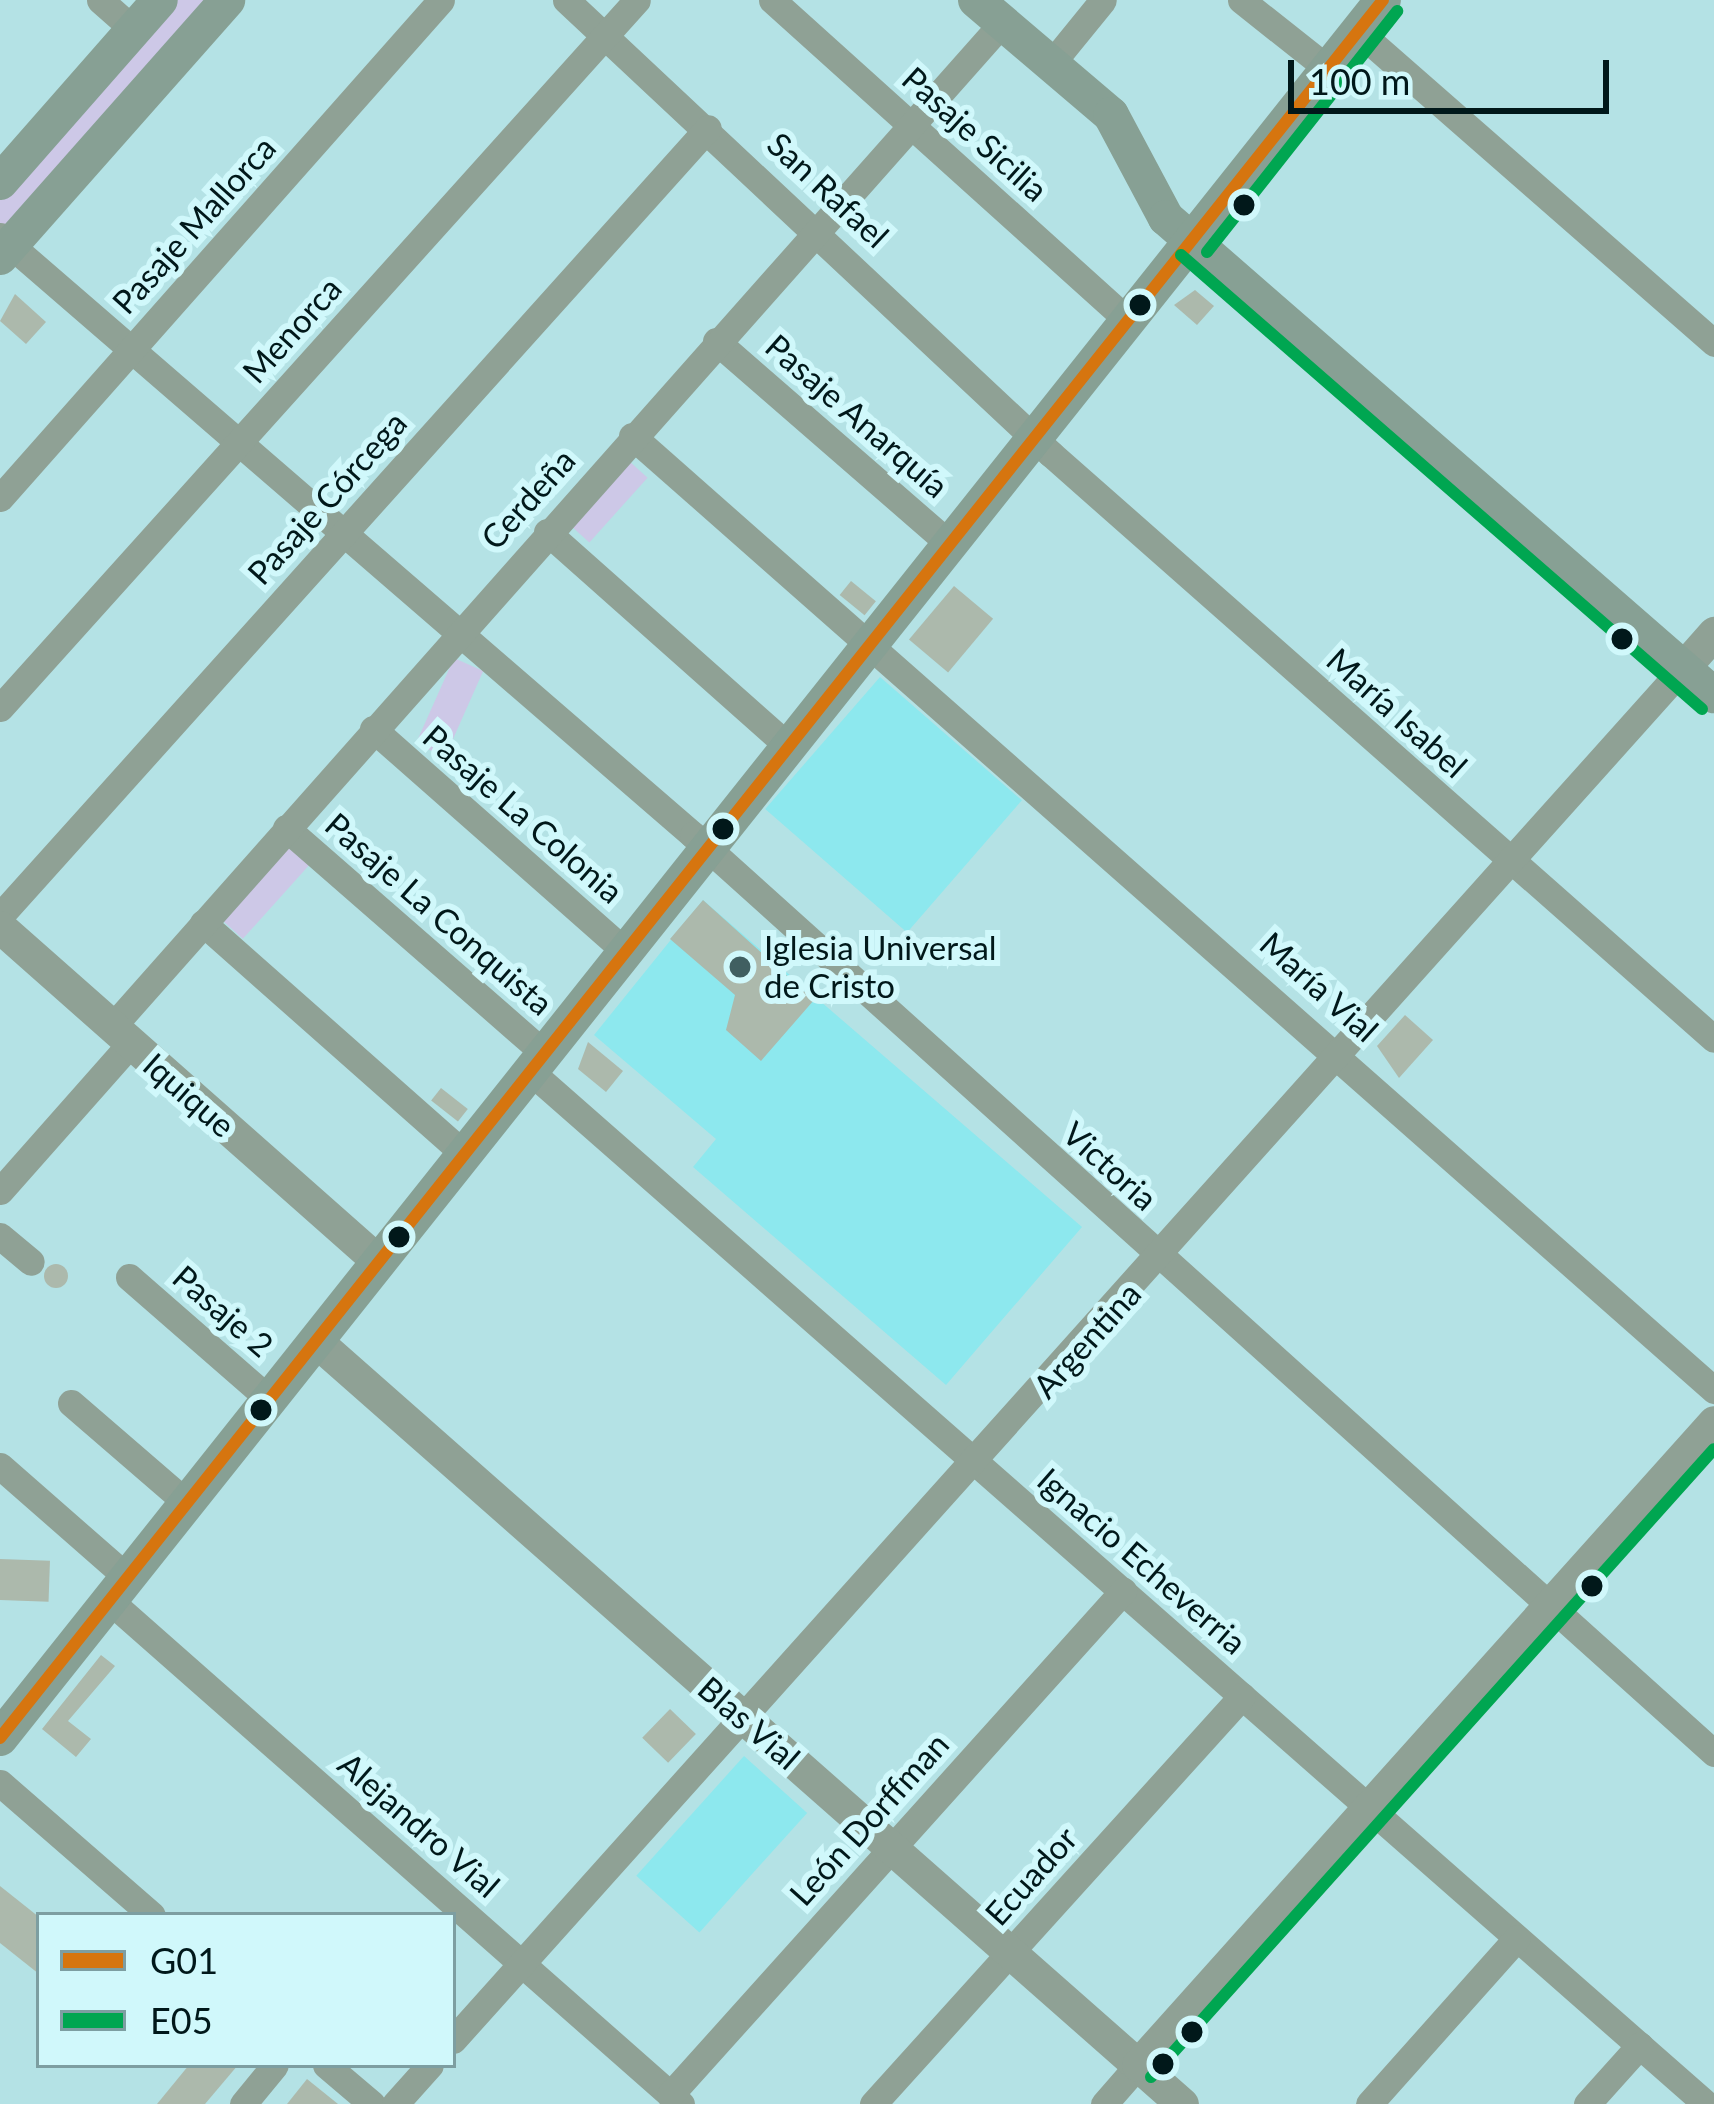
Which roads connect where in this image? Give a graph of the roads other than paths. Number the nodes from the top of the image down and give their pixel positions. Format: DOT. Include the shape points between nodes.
graph roads {
  1 [pos="100,0"];
  2 [pos="160,0"];
  3 [pos="227,0"];
  4 [pos="441,0"];
  5 [pos="566,0"];
  6 [pos="637,0"];
  7 [pos="772,0"];
  8 [pos="1103,0"];
  9 [pos="1241,0"];
  10 [pos="1383,0"];
  11 [pos="989,11"];
  12 [pos="134,30"];
  13 [pos="1359,32"];
  14 [pos="606,34"];
  15 [pos="1051,64"];
  16 [pos="1328,69"];
  17 [pos="910,124"];
  18 [pos="708,128"];
  19 [pos="0,182"];
  20 [pos="817,228"];
  21 [pos="1193,241"];
  22 [pos="4,246"];
  23 [pos="1129,321"];
  24 [pos="716,341"];
  25 [pos="1714,344"];
  26 [pos="130,351"];
  27 [pos="632,436"];
  28 [pos="1037,436"];
  29 [pos="236,445"];
  30 [pos="0,497"];
  31 [pos="547,532"];
  32 [pos="341,537"];
  33 [pos="951,545"];
  34 [pos="459,631"];
  35 [pos="1714,633"];
  36 [pos="874,640"];
  37 [pos="1683,668"];
  38 [pos="1714,695"];
  39 [pos="0,709"];
  40 [pos="373,729"];
  41 [pos="789,747"];
  42 [pos="286,828"];
  43 [pos="706,851"];
  44 [pos="1512,862"];
  45 [pos="0,916"];
  46 [pos="203,923"];
  47 [pos="0,927"];
  48 [pos="626,952"];
  49 [pos="122,1035"];
  50 [pos="1714,1039"];
  51 [pos="1341,1055"];
  52 [pos="538,1063"];
  53 [pos="465,1155"];
  54 [pos="0,1191"];
  55 [pos="0,1236"];
  56 [pos="1161,1259"];
  57 [pos="31,1262"];
  58 [pos="379,1262"];
  59 [pos="129,1276"];
  60 [pos="316,1341"];
  61 [pos="1714,1390"];
  62 [pos="269,1400"];
  63 [pos="70,1403"];
  64 [pos="1714,1422"];
  65 [pos="976,1463"];
  66 [pos="0,1466"];
  67 [pos="187,1503"];
  68 [pos="119,1589"];
  69 [pos="1123,1592"];
  70 [pos="1548,1607"];
  71 [pos="1242,1696"];
  72 [pos="744,1718"];
  73 [pos="0,1738"];
  74 [pos="1714,1753"];
  75 [pos="0,1783"];
  76 [pos="1369,1808"];
  77 [pos="891,1848"];
  78 [pos="149,1912"];
  79 [pos="1517,1937"];
  80 [pos="1010,1952"];
  81 [pos="522,1964"];
  82 [pos="456,2037"];
  83 [pos="1640,2045"];
  84 [pos="1138,2065"];
  85 [pos="273,2068"];
  86 [pos="330,2068"];
  87 [pos="427,2068"];
  88 [pos="675,2099"];
  89 [pos="243,2104"];
  90 [pos="372,2104"];
  91 [pos="395,2104"];
  92 [pos="873,2104"];
  93 [pos="1104,2104"];
  94 [pos="1183,2104"];
  95 [pos="1369,2104"];
  96 [pos="1587,2104"];
  97 [pos="1706,2104"];
  1 -- 12 [label="street"];
  2 -- 12 [label="main road"];
  3 -- 22 [label="main road"];
  4 -- 26 [label="street, Pasaje Mallorca"];
  5 -- 14 [label="street, San Rafael"];
  6 -- 14 [label="street, Menorca"];
  7 -- 17 [label="street, Pasaje Sicilia"];
  8 -- 15 [label="street"];
  9 -- 16 [label="street"];
  10 -- 13 [label="main road"];
  11 -- 15 [label="main road"];
  11 -- 17 [label="street, Cerdeña"];
  12 -- 19 [label="main road"];
  13 -- 16 [label="main road"];
  13 -- 25 [label="street"];
  14 -- 18 [label="street, San Rafael"];
  14 -- 29 [label="street, Menorca"];
  15 -- 21 [label="main road" via="1119,125 1151,201"];
  16 -- 21 [label="main road"];
  17 -- 20 [label="street, Cerdeña"];
  17 -- 23 [label="street, Pasaje Sicilia"];
  18 -- 20 [label="street, San Rafael"];
  18 -- 32 [label="street, Pasaje Córcega"];
  20 -- 24 [label="street, Cerdeña"];
  20 -- 28 [label="street, San Rafael"];
  21 -- 23 [label="main road"];
  21 -- 37 [label="main road"];
  22 -- 26 [label="street, Victoria"];
  23 -- 28 [label="main road"];
  24 -- 27 [label="street, Cerdeña"];
  24 -- 33 [label="street, Pasaje Anarquía"];
  26 -- 29 [label="street, Victoria"];
  26 -- 30 [label="street, Pasaje Mallorca"];
  27 -- 31 [label="street, Cerdeña"];
  27 -- 36 [label="street, María Vial"];
  28 -- 33 [label="main road"];
  28 -- 44 [label="street, María Isabel"];
  29 -- 32 [label="street, Victoria"];
  29 -- 39 [label="street, Menorca"];
  31 -- 34 [label="street, Cerdeña"];
  31 -- 41 [label="street"];
  32 -- 34 [label="street, Victoria"];
  32 -- 45 [label="street, Pasaje Córcega"];
  33 -- 36 [label="main road"];
  34 -- 40 [label="street, Cerdeña"];
  34 -- 43 [label="street, Victoria"];
  35 -- 37 [label="street, Argentina"];
  36 -- 41 [label="main road"];
  36 -- 51 [label="street, María Vial"];
  37 -- 38 [label="main road"];
  37 -- 44 [label="street, Argentina"];
  40 -- 42 [label="street, Cerdeña"];
  40 -- 48 [label="street, Pasaje La Colonia"];
  41 -- 43 [label="main road"];
  42 -- 46 [label="street, Cerdeña"];
  42 -- 52 [label="street, Pasaje La Conquista"];
  43 -- 48 [label="main road"];
  43 -- 56 [label="street, Victoria"];
  44 -- 50 [label="street, María Isabel"];
  44 -- 51 [label="street, Argentina"];
  46 -- 49 [label="street, Cerdeña"];
  46 -- 53 [label="street"];
  47 -- 49 [label="street, Iquique"];
  48 -- 52 [label="main road"];
  49 -- 54 [label="street, Cerdeña"];
  49 -- 58 [label="street, Iquique"];
  51 -- 56 [label="street, Argentina"];
  51 -- 61 [label="street, María Vial"];
  52 -- 53 [label="main road"];
  52 -- 65 [label="street, Ignacio Echeverria"];
  53 -- 58 [label="main road"];
  55 -- 57 [label="street"];
  56 -- 65 [label="street, Argentina"];
  56 -- 70 [label="street, Victoria"];
  58 -- 60 [label="main road"];
  59 -- 62 [label="street, Pasaje 2"];
  60 -- 62 [label="main road"];
  60 -- 72 [label="street, Blas Vial"];
  62 -- 67 [label="main road"];
  63 -- 67 [label="street"];
  64 -- 70 [label="street"];
  65 -- 69 [label="street, Ignacio Echeverria"];
  65 -- 72 [label="street, Argentina"];
  66 -- 68 [label="street, Alejandro Vial"];
  67 -- 68 [label="main road"];
  68 -- 73 [label="main road"];
  68 -- 81 [label="street, Alejandro Vial"];
  69 -- 71 [label="street, Ignacio Echeverria"];
  69 -- 77 [label="street, León Dorffman"];
  70 -- 74 [label="street, Victoria"];
  70 -- 76 [label="street"];
  71 -- 76 [label="street, Ignacio Echeverria"];
  71 -- 80 [label="street, Ecuador"];
  72 -- 77 [label="street, Blas Vial"];
  72 -- 81 [label="street, Argentina"];
  75 -- 78 [label="street"];
  76 -- 79 [label="street, Ignacio Echeverria"];
  76 -- 84 [label="street"];
  77 -- 80 [label="street, Blas Vial"];
  77 -- 88 [label="street, León Dorffman"];
  79 -- 83 [label="street, Ignacio Echeverria"];
  79 -- 95 [label="street"];
  80 -- 84 [label="street, Blas Vial"];
  80 -- 92 [label="street, Ecuador"];
  81 -- 82 [label="street, Argentina"];
  81 -- 88 [label="street, Alejandro Vial"];
  83 -- 96 [label="street"];
  83 -- 97 [label="street, Ignacio Echeverria"];
  84 -- 93 [label="street"];
  84 -- 94 [label="street, Blas Vial"];
  85 -- 89 [label="street"];
  86 -- 90 [label="street"];
  87 -- 91 [label="street"];
}
